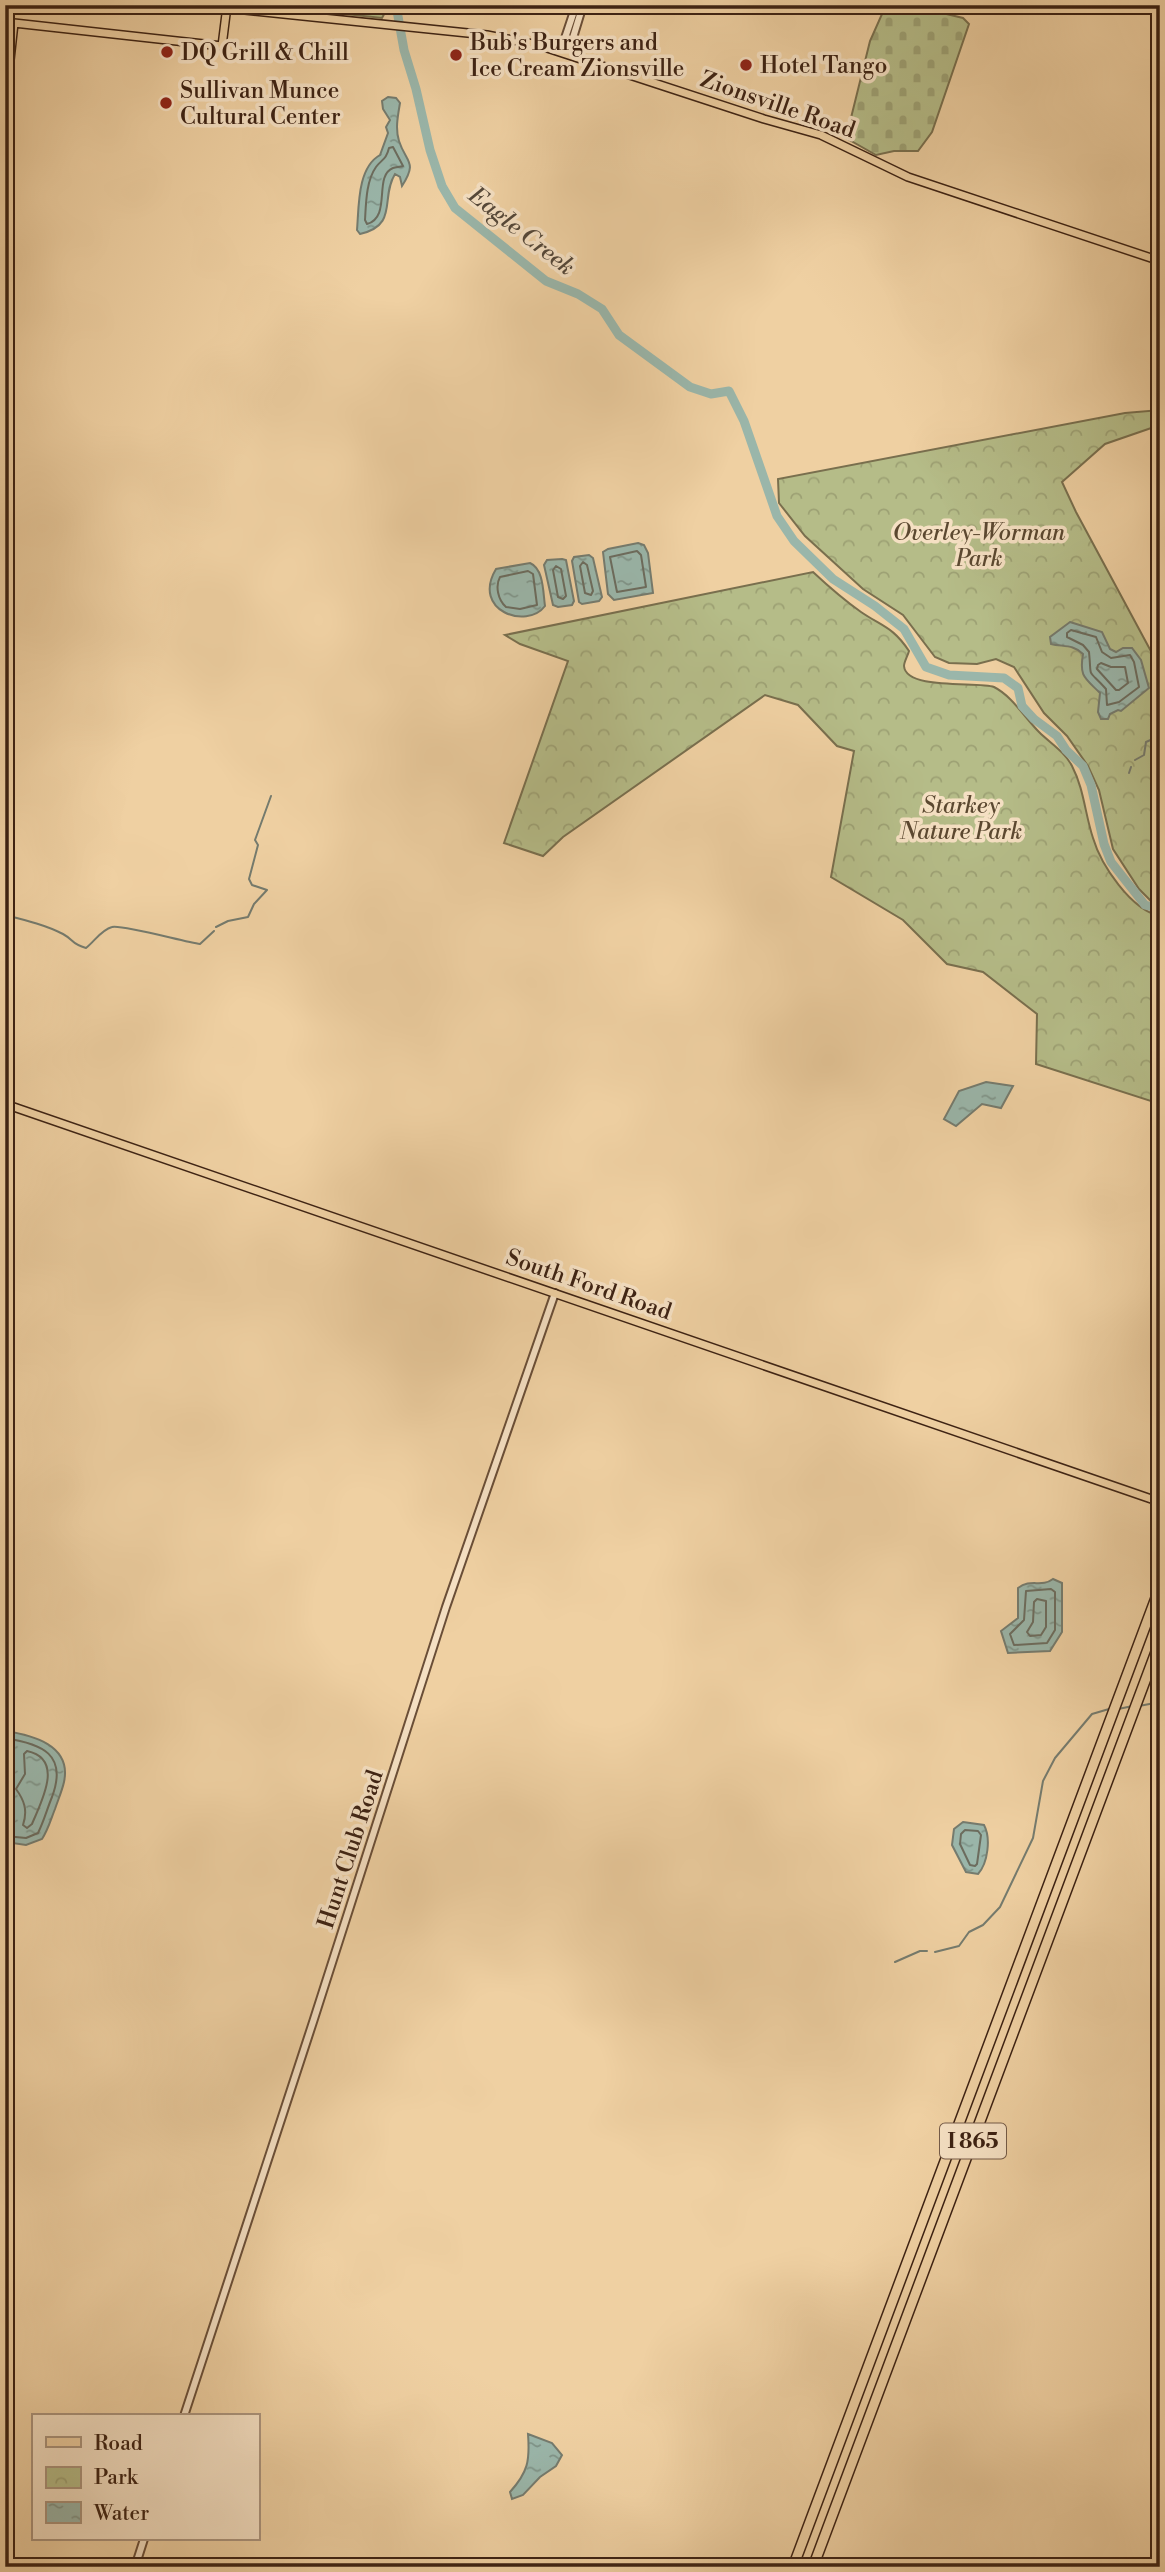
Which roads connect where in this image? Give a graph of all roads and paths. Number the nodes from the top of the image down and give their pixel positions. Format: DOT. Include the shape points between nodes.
graph roads {
  1 [pos="576,5"];
  2 [pos="583,5"];
  3 [pos="227,6"];
  4 [pos="5,22"];
  5 [pos="14,23"];
  6 [pos="564,49"];
  7 [pos="5,106"];
  8 [pos="1160,261"];
  9 [pos="5,1104"];
  10 [pos="555,1293"];
  11 [pos="1160,1502"];
  12 [pos="1160,1587"];
  13 [pos="1160,1641"];
  14 [pos="185,2414"];
  15 [pos="144,2540"];
  16 [pos="135,2567"];
  17 [pos="793,2567"];
  18 [pos="813,2567"];
  1 -- 6 [label="street"];
  2 -- 6 [label="street" via="572,41"];
  3 -- 5 [label="main road" via="222,46"];
  3 -- 6 [label="main road, Zionsville Road" via="512,38"];
  4 -- 5 [label="street"];
  5 -- 7 [label="main road"];
  6 -- 8 [label="main road, Zionsville Road" via="821,135 908,177"];
  9 -- 10 [label="main road, South Ford Road"];
  10 -- 11 [label="main road, South Ford Road"];
  10 -- 14 [label="street, Hunt Club Road" via="446,1607"];
  12 -- 17 [label="highway, I 865"];
  13 -- 18 [label="highway, I 865"];
  15 -- 16 [label="street"];
}
